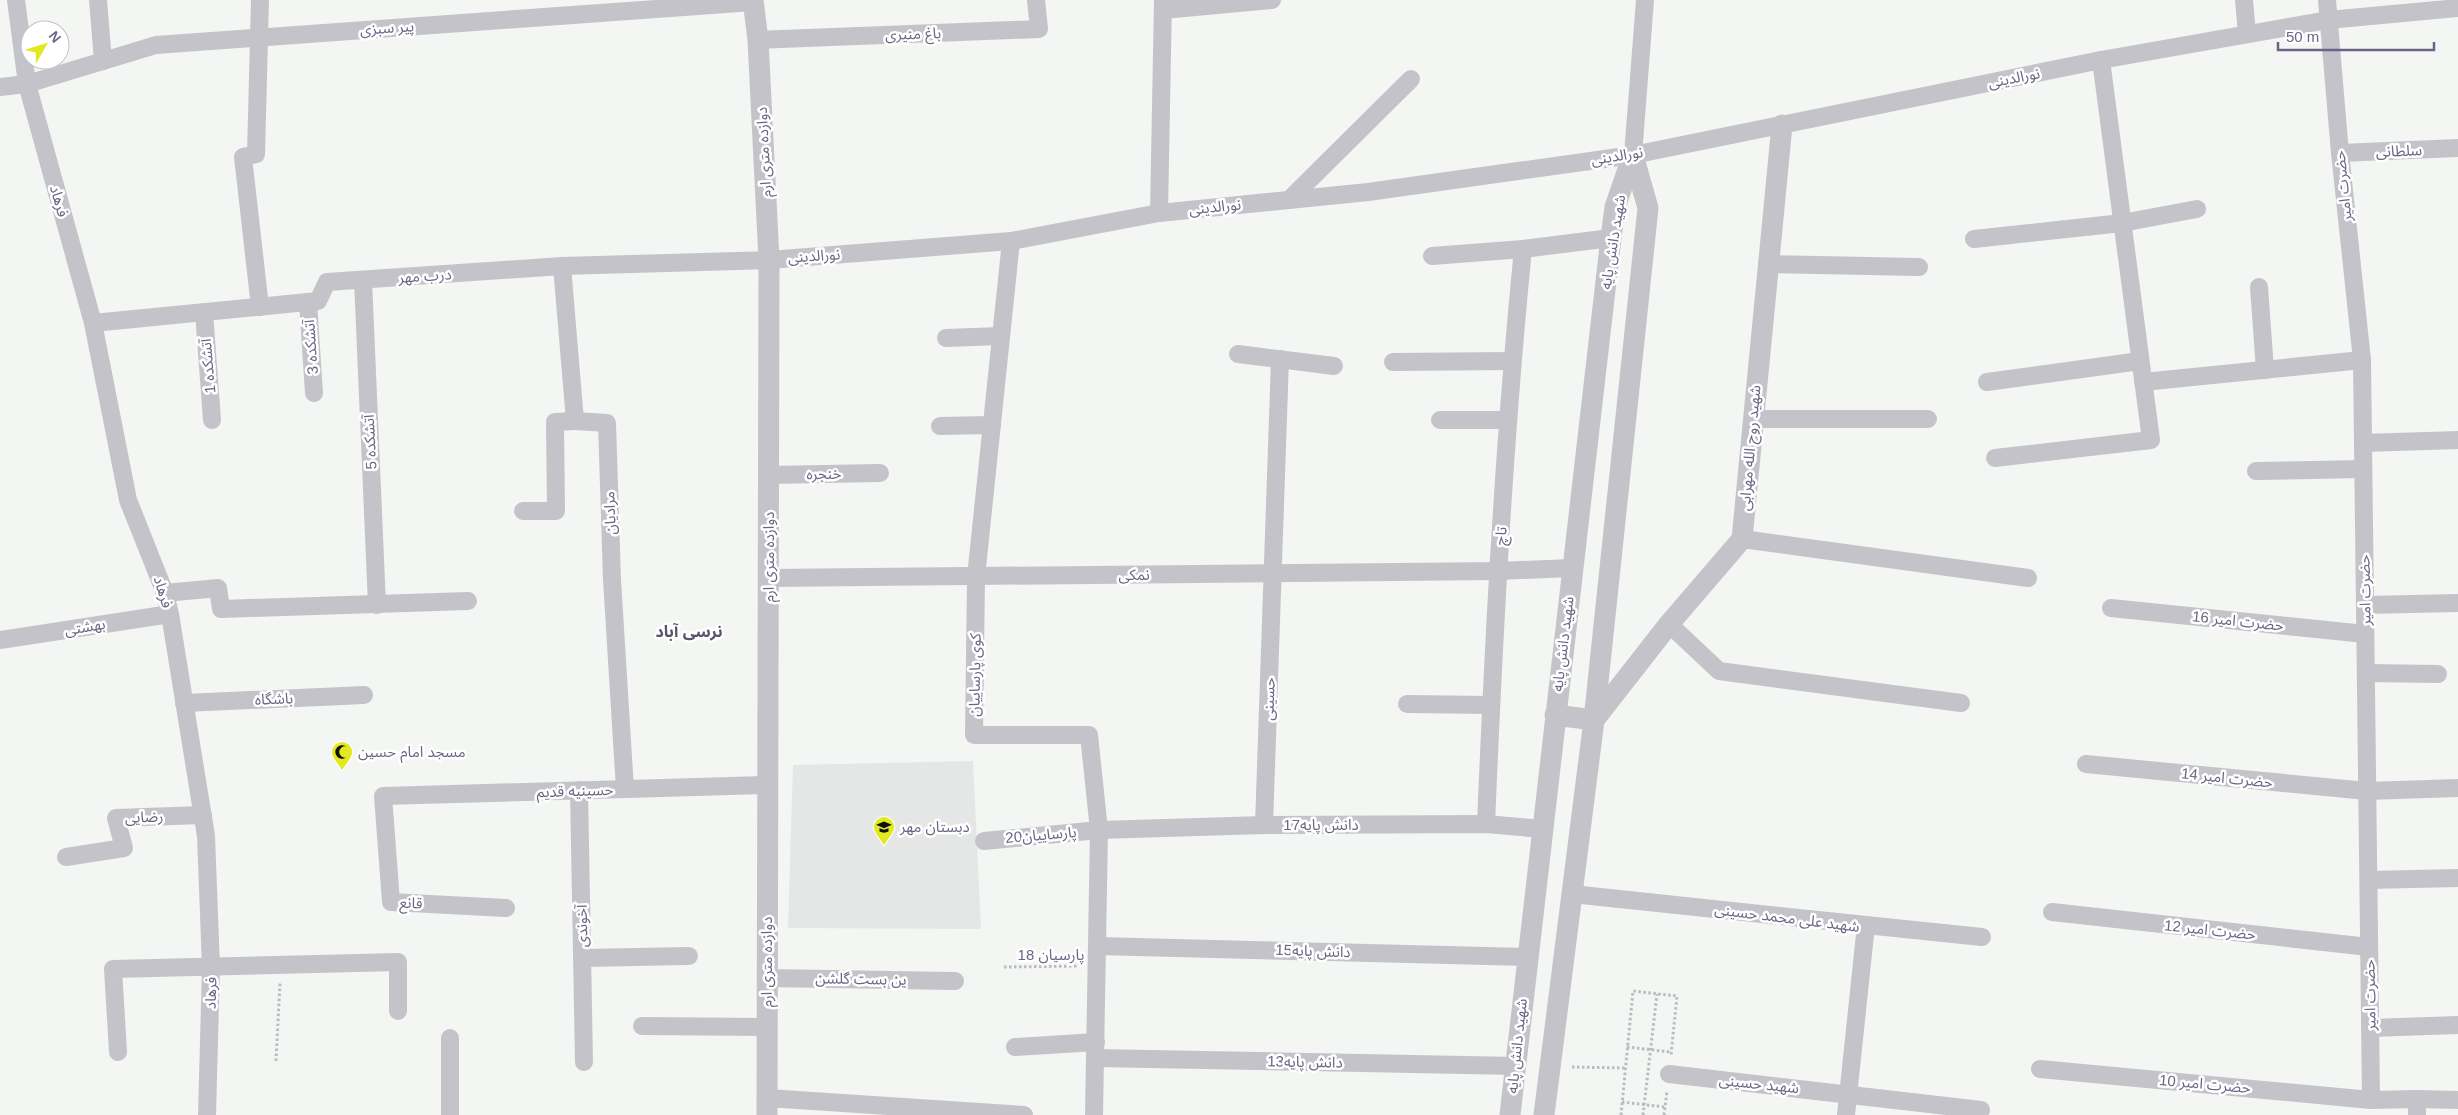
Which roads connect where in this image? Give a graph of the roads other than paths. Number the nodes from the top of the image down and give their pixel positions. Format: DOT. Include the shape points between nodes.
graph roads {
  1 [pos="16,0"];
  2 [pos="98,0"];
  3 [pos="260,0"];
  4 [pos="1036,0"];
  5 [pos="1272,0"];
  6 [pos="1645,0"];
  7 [pos="2244,0"];
  8 [pos="2327,0"];
  9 [pos="753,1"];
  10 [pos="1163,5"];
  11 [pos="2458,8"];
  12 [pos="2328,20"];
  13 [pos="2247,34"];
  14 [pos="259,37"];
  15 [pos="758,40"];
  16 [pos="2101,60"];
  17 [pos="103,61"];
  18 [pos="1411,79"];
  19 [pos="27,84"];
  20 [pos="0,87"];
  21 [pos="1782,125"];
  22 [pos="2458,148"];
  23 [pos="2340,153"];
  24 [pos="1633,155"];
  25 [pos="1289,200"];
  26 [pos="2197,208"];
  27 [pos="1159,213"];
  28 [pos="2122,223"];
  29 [pos="1611,238"];
  30 [pos="1974,239"];
  31 [pos="1011,241"];
  32 [pos="1524,249"];
  33 [pos="1432,256"];
  34 [pos="769,260"];
  35 [pos="1767,264"];
  36 [pos="562,266"];
  37 [pos="1919,267"];
  38 [pos="363,280"];
  39 [pos="2259,287"];
  40 [pos="308,302"];
  41 [pos="260,306"];
  42 [pos="204,312"];
  43 [pos="93,323"];
  44 [pos="1001,336"];
  45 [pos="946,338"];
  46 [pos="1238,354"];
  47 [pos="1280,359"];
  48 [pos="2362,360"];
  49 [pos="1512,361"];
  50 [pos="2140,361"];
  51 [pos="1393,362"];
  52 [pos="1334,366"];
  53 [pos="2265,370"];
  54 [pos="1987,382"];
  55 [pos="2143,382"];
  56 [pos="314,393"];
  57 [pos="1753,419"];
  58 [pos="1928,419"];
  59 [pos="212,420"];
  60 [pos="1440,420"];
  61 [pos="1508,420"];
  62 [pos="575,421"];
  63 [pos="992,425"];
  64 [pos="940,426"];
  65 [pos="2458,440"];
  66 [pos="2363,443"];
  67 [pos="1995,458"];
  68 [pos="2363,470"];
  69 [pos="2256,471"];
  70 [pos="880,473"];
  71 [pos="769,475"];
  72 [pos="523,511"];
  73 [pos="1742,539"];
  74 [pos="1572,568"];
  75 [pos="1498,571"];
  76 [pos="1274,573"];
  77 [pos="976,576"];
  78 [pos="769,578"];
  79 [pos="2028,578"];
  80 [pos="165,593"];
  81 [pos="468,601"];
  82 [pos="2458,603"];
  83 [pos="377,605"];
  84 [pos="2365,605"];
  85 [pos="2111,608"];
  86 [pos="170,614"];
  87 [pos="1669,624"];
  88 [pos="2365,634"];
  89 [pos="0,640"];
  90 [pos="2366,672"];
  91 [pos="2438,674"];
  92 [pos="364,695"];
  93 [pos="184,703"];
  94 [pos="1961,703"];
  95 [pos="1407,704"];
  96 [pos="1491,705"];
  97 [pos="1555,715"];
  98 [pos="1594,720"];
  99 [pos="2086,764"];
  100 [pos="768,785"];
  101 [pos="2458,788"];
  102 [pos="625,789"];
  103 [pos="579,790"];
  104 [pos="2367,791"];
  105 [pos="383,796"];
  106 [pos="203,815"];
  107 [pos="1486,824"];
  108 [pos="1264,825"];
  109 [pos="1542,828"];
  110 [pos="1099,830"];
  111 [pos="984,841"];
  112 [pos="66,857"];
  113 [pos="2458,878"];
  114 [pos="2368,880"];
  115 [pos="1572,894"];
  116 [pos="506,908"];
  117 [pos="2052,912"];
  118 [pos="1866,925"];
  119 [pos="1982,938"];
  120 [pos="1098,946"];
  121 [pos="2369,947"];
  122 [pos="689,956"];
  123 [pos="1527,957"];
  124 [pos="583,958"];
  125 [pos="211,967"];
  126 [pos="767,978"];
  127 [pos="955,981"];
  128 [pos="398,1011"];
  129 [pos="2458,1025"];
  130 [pos="642,1026"];
  131 [pos="767,1027"];
  132 [pos="2370,1028"];
  133 [pos="450,1038"];
  134 [pos="1015,1046"];
  135 [pos="1095,1050"];
  136 [pos="118,1052"];
  137 [pos="584,1062"];
  138 [pos="1516,1066"];
  139 [pos="2040,1069"];
  140 [pos="1669,1074"];
  141 [pos="1848,1094"];
  142 [pos="2371,1100"];
  143 [pos="2458,1100"];
  144 [pos="767,1107"];
  145 [pos="2417,1107"];
  146 [pos="1981,1110"];
  147 [pos="207,1115"];
  148 [pos="450,1115"];
  149 [pos="1024,1115"];
  150 [pos="1094,1115"];
  151 [pos="1510,1115"];
  152 [pos="1544,1115"];
  153 [pos="1846,1115"];
  1 -- 19 [label="street, فرهاد"];
  2 -- 17 [label="street"];
  3 -- 14 [label="street"];
  4 -- 15 [label="street, باغ منیری" via="1039,29"];
  5 -- 10 [label="street"];
  6 -- 24 [label="street"];
  7 -- 13 [label="street"];
  8 -- 12 [label="street, حضرت امیر"];
  9 -- 14 [label="street, پیر سبزی"];
  9 -- 15 [label="street, دوازده متری ارم"];
  10 -- 27 [label="street"];
  11 -- 12 [label="street, نورالدینی"];
  12 -- 13 [label="street, نورالدینی"];
  12 -- 23 [label="street, حضرت امیر"];
  13 -- 16 [label="street, نورالدینی"];
  14 -- 17 [label="street, پیر سبزی" via="156,45"];
  14 -- 41 [label="street" via="256,154 243,157"];
  15 -- 34 [label="street, دوازده متری ارم"];
  16 -- 21 [label="street, نورالدینی"];
  16 -- 28 [label="street"];
  17 -- 19 [label="street, پیر سبزی"];
  18 -- 25 [label="street"];
  19 -- 20 [label="street, پیر سبزی"];
  19 -- 43 [label="street, فرهاد"];
  21 -- 24 [label="street, نورالدینی"];
  21 -- 35 [label="street, شهید روح الله مهرابی"];
  22 -- 23 [label="street, سلطانی"];
  23 -- 48 [label="street, حضرت امیر"];
  24 -- 25 [label="street, نورالدینی"];
  24 -- 29 [label="street, شهید دانش پایه" via="1615,207"];
  24 -- 98 [label="street, شهید دانش پایه" via="1648,208"];
  25 -- 27 [label="street, نورالدینی"];
  26 -- 28 [label="street"];
  27 -- 31 [label="street, نورالدینی"];
  28 -- 30 [label="street"];
  28 -- 50 [label="street"];
  29 -- 32 [label="street"];
  29 -- 74 [label="street, شهید دانش پایه"];
  31 -- 34 [label="street, نورالدینی"];
  31 -- 44 [label="street, کوی پارساییان"];
  32 -- 33 [label="street"];
  32 -- 49 [label="street, تاچ"];
  34 -- 36 [label="street, درب مهر"];
  34 -- 71 [label="street, دوازده متری ارم"];
  35 -- 37 [label="street"];
  35 -- 57 [label="street, شهید روح الله مهرابی"];
  36 -- 38 [label="street, درب مهر"];
  36 -- 62 [label="street"];
  38 -- 40 [label="street, درب مهر" via="327,282 318,301"];
  38 -- 83 [label="street, آتشکده 5"];
  39 -- 53 [label="street"];
  40 -- 41 [label="street"];
  40 -- 56 [label="street, آتشکده 3"];
  41 -- 42 [label="street"];
  42 -- 43 [label="street"];
  42 -- 59 [label="street, آتشکده 1"];
  43 -- 80 [label="street, فرهاد" via="128,500"];
  44 -- 45 [label="street"];
  44 -- 63 [label="street, کوی پارساییان"];
  46 -- 47 [label="street"];
  47 -- 52 [label="street"];
  47 -- 76 [label="street, حسینی"];
  48 -- 53 [label="street"];
  48 -- 66 [label="street, حضرت امیر"];
  49 -- 51 [label="street"];
  49 -- 61 [label="street, تاچ"];
  50 -- 54 [label="street"];
  50 -- 55 [label="street"];
  53 -- 55 [label="street"];
  55 -- 67 [label="street" via="2151,440"];
  57 -- 58 [label="street"];
  57 -- 73 [label="street, شهید روح الله مهرابی"];
  60 -- 61 [label="street"];
  61 -- 75 [label="street, تاچ"];
  62 -- 72 [label="street" via="555,422 556,511"];
  62 -- 102 [label="street, مرادیان" via="607,423 612,580"];
  63 -- 64 [label="street"];
  63 -- 77 [label="street, کوی پارساییان"];
  65 -- 66 [label="street"];
  66 -- 68 [label="street, حضرت امیر"];
  68 -- 69 [label="street"];
  68 -- 84 [label="street, حضرت امیر"];
  70 -- 71 [label="street, خنجره"];
  71 -- 78 [label="street, دوازده متری ارم"];
  73 -- 79 [label="street"];
  73 -- 87 [label="street"];
  74 -- 75 [label="street, نمکی"];
  74 -- 97 [label="street, شهید دانش پایه"];
  75 -- 76 [label="street, نمکی"];
  75 -- 96 [label="street, تاچ"];
  76 -- 77 [label="street, نمکی"];
  76 -- 108 [label="street, حسینی"];
  77 -- 78 [label="street, نمکی"];
  77 -- 110 [label="street, کوی پارساییان" via="974,735 1089,735"];
  78 -- 100 [label="street, دوازده متری ارم"];
  80 -- 83 [label="street" via="218,588 220,609"];
  80 -- 86 [label="street, فرهاد"];
  81 -- 83 [label="street"];
  82 -- 84 [label="street"];
  84 -- 88 [label="street, حضرت امیر"];
  85 -- 88 [label="street, حضرت امیر 16"];
  86 -- 89 [label="street, بهشتی"];
  86 -- 93 [label="street, فرهاد"];
  87 -- 94 [label="street" via="1719,671"];
  87 -- 98 [label="street"];
  88 -- 90 [label="street, حضرت امیر"];
  90 -- 91 [label="street"];
  90 -- 104 [label="street, حضرت امیر"];
  92 -- 93 [label="street, باشگاه"];
  93 -- 106 [label="street, فرهاد"];
  95 -- 96 [label="street"];
  96 -- 107 [label="street, تاچ"];
  97 -- 98 [label="street"];
  97 -- 109 [label="street, شهید دانش پایه"];
  98 -- 115 [label="street, شهید دانش پایه"];
  99 -- 104 [label="street, حضرت امیر 14"];
  100 -- 102 [label="street, حسینیه قدیم"];
  100 -- 126 [label="street, دوازده متری ارم"];
  101 -- 104 [label="street, حضرت امیر 14"];
  102 -- 103 [label="street, حسینیه قدیم"];
  103 -- 105 [label="street, حسینیه قدیم"];
  103 -- 124 [label="street, آخوندی"];
  104 -- 114 [label="street, حضرت امیر"];
  105 -- 116 [label="street, قانع" via="391,902"];
  106 -- 112 [label="street, رضایی" via="116,818 124,848"];
  106 -- 125 [label="street, فرهاد"];
  107 -- 108 [label="street, دانش پایه17"];
  107 -- 109 [label="street, دانش پایه17"];
  108 -- 110 [label="street, دانش پایه17"];
  109 -- 123 [label="street, شهید دانش پایه"];
  110 -- 111 [label="street, پارساییان20"];
  110 -- 120 [label="street, کوی پارساییان"];
  113 -- 114 [label="street"];
  114 -- 121 [label="street, حضرت امیر"];
  115 -- 118 [label="street, شهید علی محمد حسینی"];
  115 -- 152 [label="street, شهید دانش پایه"];
  117 -- 121 [label="street, حضرت امیر 12"];
  118 -- 119 [label="street"];
  118 -- 141 [label="street, شهید علی محمد حسینی"];
  120 -- 123 [label="street, دانش پایه15"];
  120 -- 135 [label="street, کوی پارساییان"];
  121 -- 132 [label="street, حضرت امیر"];
  122 -- 124 [label="street"];
  123 -- 138 [label="street, شهید دانش پایه"];
  124 -- 137 [label="street, آخوندی"];
  125 -- 128 [label="street" via="398,962"];
  125 -- 136 [label="street" via="114,969"];
  125 -- 147 [label="street, فرهاد"];
  126 -- 127 [label="street, ین بست گلشن"];
  126 -- 131 [label="street, دوازده متری ارم"];
  129 -- 132 [label="street"];
  130 -- 131 [label="street"];
  131 -- 144 [label="street, دوازده متری ارم"];
  132 -- 142 [label="street, حضرت امیر"];
  133 -- 148 [label="street"];
  134 -- 135 [label="street, دانش پایه13"];
  135 -- 138 [label="street, دانش پایه13"];
  135 -- 150 [label="street, کوی پارساییان"];
  138 -- 151 [label="street, شهید دانش پایه"];
  139 -- 142 [label="street, حضرت امیر 10"];
  140 -- 141 [label="street, شهید حسینی"];
  141 -- 146 [label="street, شهید حسینی"];
  141 -- 153 [label="street, شهید علی محمد حسینی"];
  142 -- 145 [label="street"];
  143 -- 145 [label="street"];
  144 -- 149 [label="street"];
}
